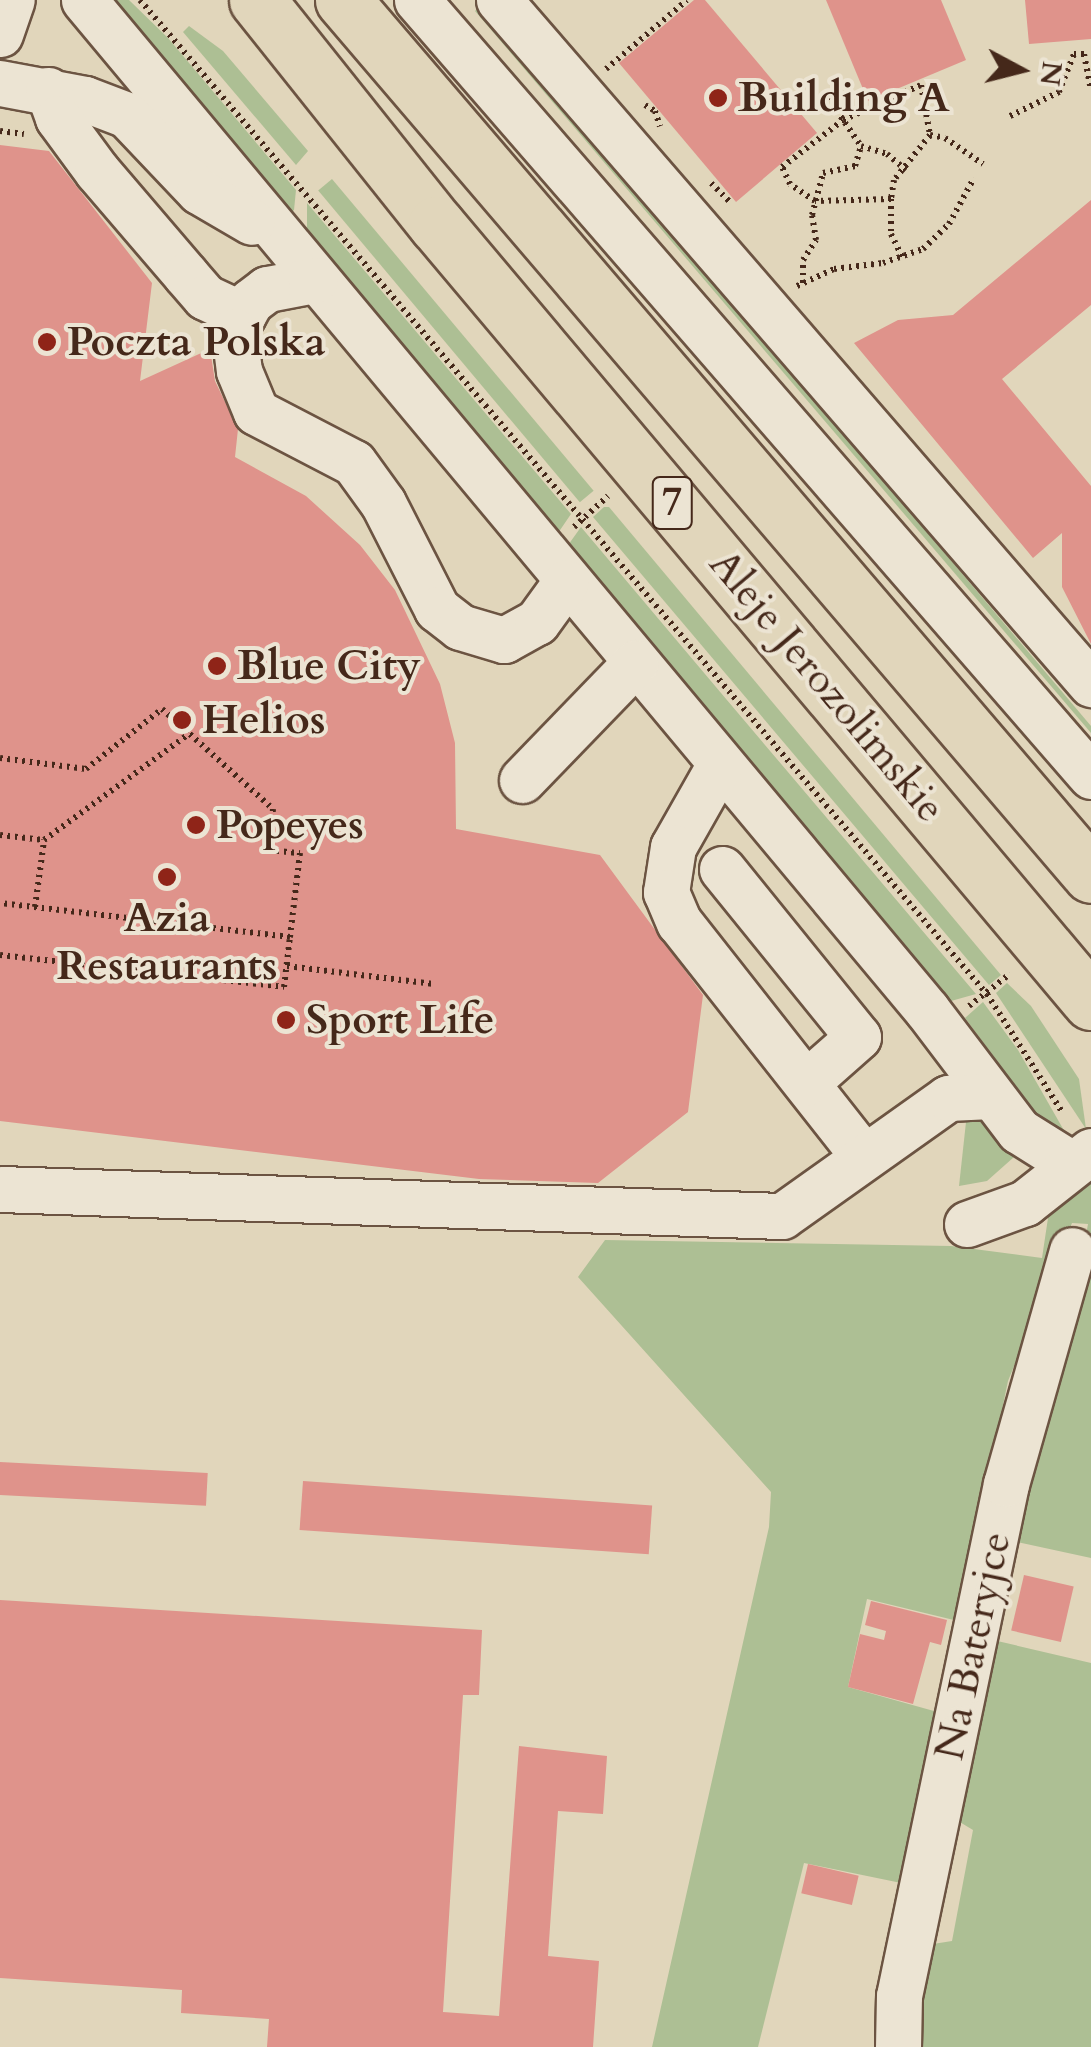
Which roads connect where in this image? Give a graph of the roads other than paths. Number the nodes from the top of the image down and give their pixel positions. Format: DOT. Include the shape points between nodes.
graph roads {
  1 [pos="12,0"];
  2 [pos="84,0"];
  3 [pos="257,0"];
  4 [pos="343,0"];
  5 [pos="417,0"];
  6 [pos="466,0"];
  7 [pos="498,0"];
  8 [pos="0,34"];
  9 [pos="466,57"];
  10 [pos="0,83"];
  11 [pos="48,90"];
  12 [pos="278,237"];
  13 [pos="315,280"];
  14 [pos="243,315"];
  15 [pos="566,582"];
  16 [pos="635,663"];
  17 [pos="1091,684"];
  18 [pos="720,764"];
  19 [pos="1091,776"];
  20 [pos="522,780"];
  21 [pos="722,870"];
  22 [pos="1091,874"];
  23 [pos="1091,1002"];
  24 [pos="806,1083"];
  25 [pos="991,1096"];
  26 [pos="1077,1145"];
  27 [pos="864,1156"];
  28 [pos="0,1189"];
  29 [pos="967,1224"];
  30 [pos="1072,1250"];
  31 [pos="898,2047"];
  1 -- 8 [label="street"];
  2 -- 12 [label="street"];
  3 -- 23 [label="main road, Aleje Jerozolimskie / 7" via="436,224"];
  4 -- 22 [label="main road, Aleje Jerozolimskie / 7"];
  5 -- 9 [label="street"];
  6 -- 9 [label="street"];
  7 -- 17 [label="street"];
  9 -- 19 [label="street"];
  10 -- 11 [label="street"];
  11 -- 12 [label="street" via="127,116 200,191"];
  11 -- 14 [label="street" via="58,118 97,171 186,275 205,296"];
  12 -- 13 [label="street"];
  13 -- 14 [label="street" via="267,289"];
  13 -- 15 [label="street"];
  14 -- 15 [label="street" via="234,331 235,355 256,412 354,463 383,502 437,609 460,627 504,640 538,622"];
  15 -- 16 [label="street"];
  16 -- 18 [label="street"];
  16 -- 20 [label="street"];
  18 -- 24 [label="street" via="673,847 666,892 679,922"];
  18 -- 25 [label="street"];
  21 -- 24 [label="street" via="858,1037"];
  24 -- 27 [label="street"];
  25 -- 26 [label="street" via="1019,1131"];
  25 -- 27 [label="street" via="948,1098"];
  26 -- 29 [label="street" via="1025,1203"];
  27 -- 28 [label="street" via="782,1216"];
  30 -- 31 [label="street, Na Bateryjce" via="1006,1484 899,1996"];
}
